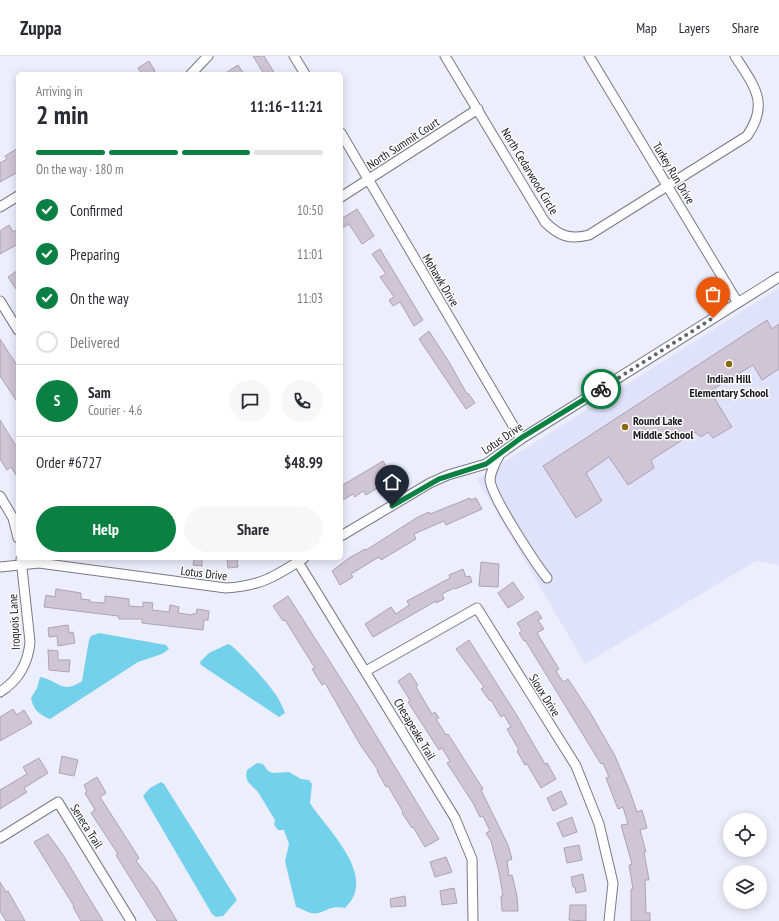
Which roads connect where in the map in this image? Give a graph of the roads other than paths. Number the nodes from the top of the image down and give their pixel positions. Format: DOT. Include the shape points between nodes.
graph roads {
  1 [pos="208,56"];
  2 [pos="294,56"];
  3 [pos="445,56"];
  4 [pos="589,56"];
  5 [pos="736,56"];
  6 [pos="193,72"];
  7 [pos="304,72"];
  8 [pos="478,109"];
  9 [pos="343,137"];
  10 [pos="368,180"];
  11 [pos="667,186"];
  12 [pos="16,197"];
  13 [pos="343,197"];
  14 [pos="0,207"];
  15 [pos="779,277"];
  16 [pos="0,301"];
  17 [pos="738,303"];
  18 [pos="16,324"];
  19 [pos="521,438"];
  20 [pos="500,455"];
  21 [pos="0,496"];
  22 [pos="16,530"];
  23 [pos="343,535"];
  24 [pos="301,560"];
  25 [pos="21,561"];
  26 [pos="0,567"];
  27 [pos="547,578"];
  28 [pos="366,671"];
  29 [pos="0,692"];
  30 [pos="0,838"];
  31 [pos="131,921"];
  32 [pos="473,921"];
  33 [pos="609,921"];
  1 -- 6 [label="street"];
  2 -- 7 [label="street"];
  3 -- 8 [label="street, North Cedarwood Circle"];
  4 -- 11 [label="street, Turkey Run Drive"];
  5 -- 11 [label="street, North Cedarwood Circle" via="759,101 759,113 755,124 747,136"];
  8 -- 10 [label="street, North Summit Court"];
  8 -- 11 [label="street, North Cedarwood Circle" via="545,222 554,231 566,237 578,238 589,235"];
  9 -- 10 [label="street, Mohawk Drive"];
  10 -- 13 [label="street, North Summit Court"];
  10 -- 19 [label="street, Mohawk Drive"];
  11 -- 17 [label="street, Turkey Run Drive"];
  12 -- 14 [label="street"];
  15 -- 17 [label="street, Lotus Drive"];
  16 -- 18 [label="street"];
  17 -- 19 [label="street, Lotus Drive"];
  19 -- 20 [label="street, Lotus Drive"];
  20 -- 23 [label="street, Lotus Drive" via="486,464 430,483"];
  20 -- 27 [label="street" via="490,480 495,494"];
  21 -- 22 [label="street" via="13,518"];
  24 -- 25 [label="street, Lotus Drive" via="255,585 226,588"];
  24 -- 28 [label="street, Chesapeake Trail"];
  25 -- 26 [label="street, Lotus Drive"];
  25 -- 29 [label="street, Iroquois Lane" via="29,653 20,674"];
  28 -- 32 [label="street, Chesapeake Trail" via="455,818 472,859"];
  28 -- 33 [label="street, Sioux Drive" via="477,608 576,766 598,824 613,883"];
  30 -- 31 [label="street, Seneca Trail" via="58,802"];
}
